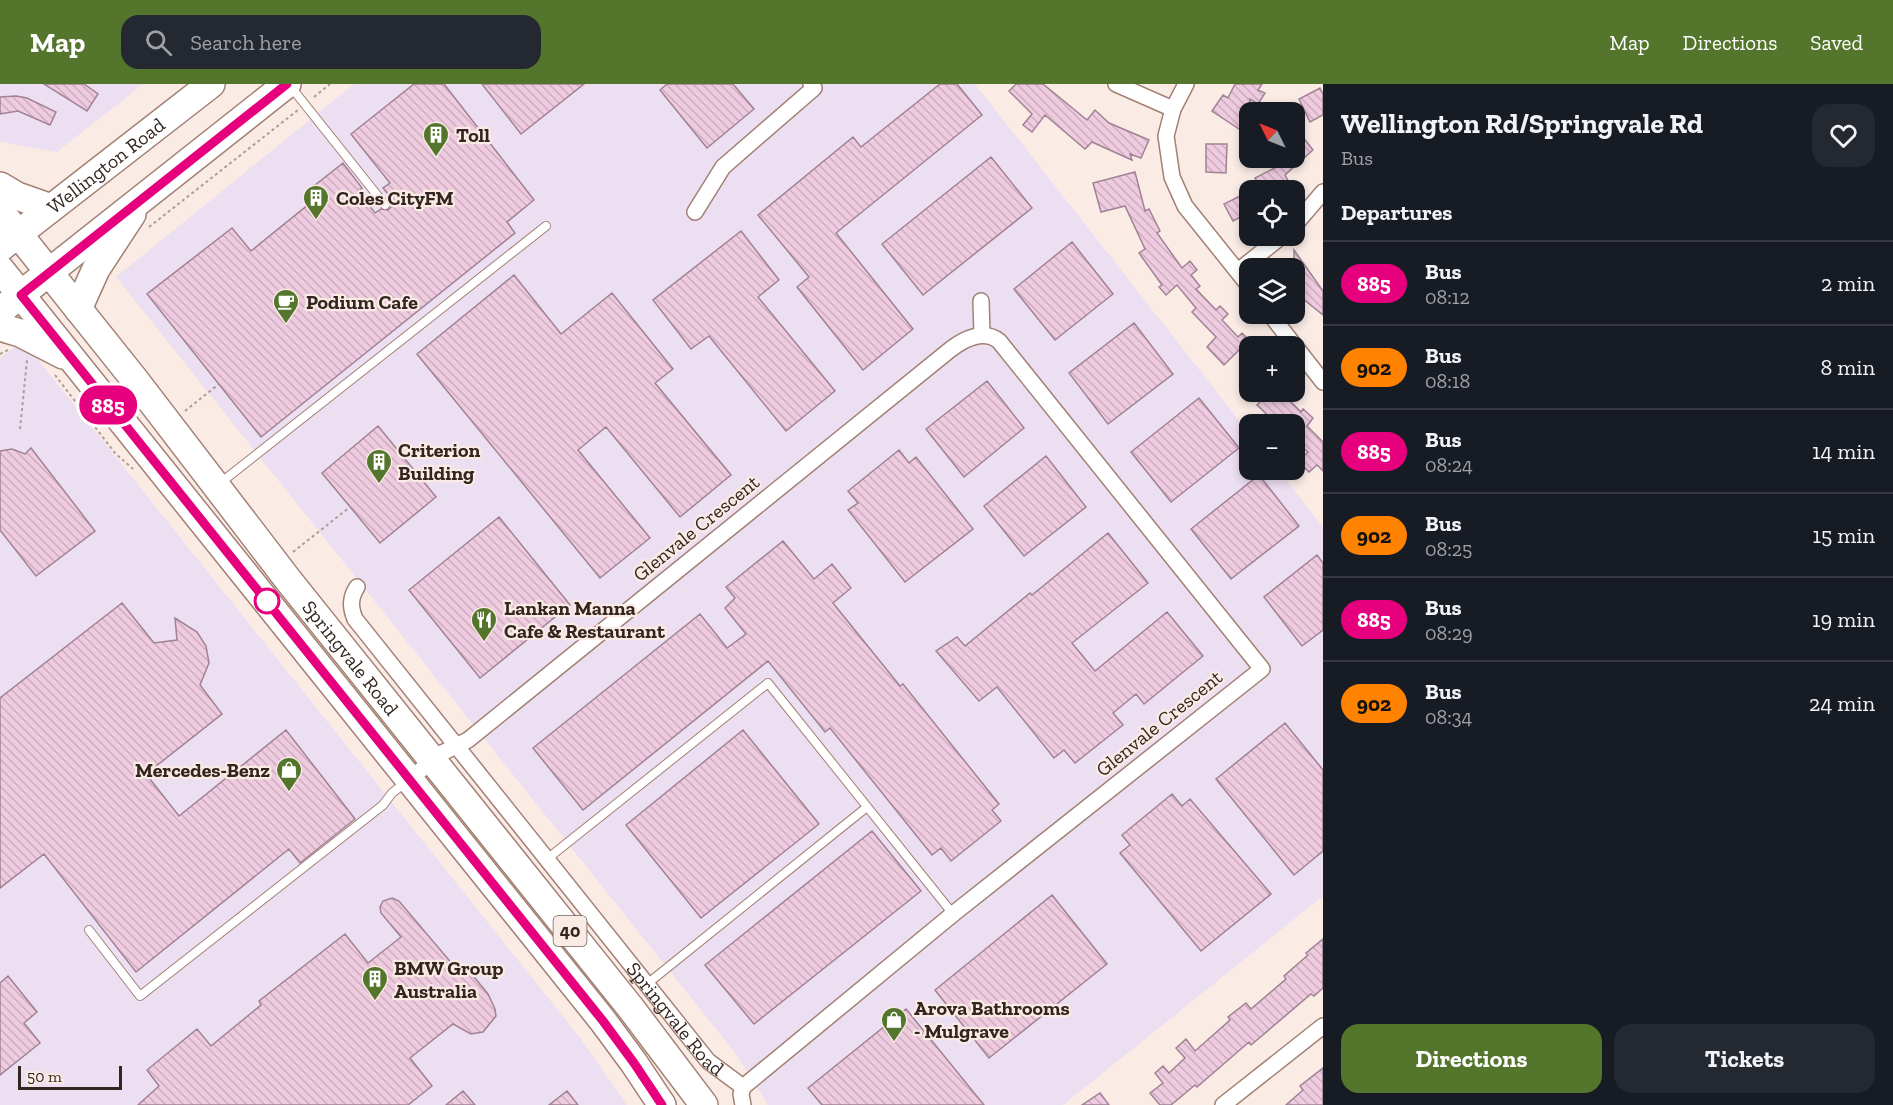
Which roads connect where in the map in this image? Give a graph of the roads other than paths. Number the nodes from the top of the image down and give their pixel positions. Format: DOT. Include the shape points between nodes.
graph roads {
  1 [pos="211,84"];
  2 [pos="288,84"];
  3 [pos="812,84"];
  4 [pos="1116,84"];
  5 [pos="1186,84"];
  6 [pos="1173,109"];
  7 [pos="0,186"];
  8 [pos="1323,192"];
  9 [pos="142,198"];
  10 [pos="385,205"];
  11 [pos="51,208"];
  12 [pos="0,211"];
  13 [pos="695,212"];
  14 [pos="1305,213"];
  15 [pos="546,226"];
  16 [pos="9,241"];
  17 [pos="1270,246"];
  18 [pos="0,269"];
  19 [pos="48,272"];
  20 [pos="1238,272"];
  21 [pos="981,301"];
  22 [pos="10,303"];
  23 [pos="78,309"];
  24 [pos="1278,324"];
  25 [pos="0,327"];
  26 [pos="982,335"];
  27 [pos="70,358"];
  28 [pos="1323,382"];
  29 [pos="215,486"];
  30 [pos="357,587"];
  31 [pos="457,744"];
  32 [pos="432,760"];
  33 [pos="410,779"];
  34 [pos="867,807"];
  35 [pos="547,859"];
  36 [pos="953,914"];
  37 [pos="88,930"];
  38 [pos="647,984"];
  39 [pos="1323,1026"];
  40 [pos="743,1087"];
  41 [pos="662,1105"];
  42 [pos="704,1105"];
  43 [pos="742,1105"];
  44 [pos="1223,1105"];
  1 -- 11 [label="highway, Wellington Road"];
  2 -- 9 [label="highway"];
  2 -- 10 [label="lane"];
  3 -- 13 [label="street" via="814,88 723,167"];
  4 -- 6 [label="street"];
  5 -- 6 [label="street"];
  6 -- 20 [label="street" via="1166,136 1172,177 1185,206"];
  7 -- 11 [label="highway"];
  8 -- 14 [label="street"];
  9 -- 19 [label="highway"];
  9 -- 23 [label="highway" via="93,274"];
  11 -- 16 [label="highway, Wellington Road"];
  12 -- 16 [label="highway, Springvale Road / 40"];
  15 -- 29 [label="lane"];
  16 -- 19 [label="highway, Springvale Road / 40"];
  17 -- 20 [label="street"];
  18 -- 22 [label="highway, Springvale Road / 40"];
  19 -- 22 [label="highway"];
  19 -- 23 [label="highway, Springvale Road / 40"];
  21 -- 26 [label="street"];
  22 -- 27 [label="highway, Springvale Road / 40"];
  23 -- 29 [label="highway, Springvale Road / 40"];
  24 -- 28 [label="street"];
  25 -- 27 [label="highway" via="26,335"];
  26 -- 31 [label="street, Glenvale Crescent" via="951,349 468,740"];
  26 -- 36 [label="street, Glenvale Crescent" via="994,337 1003,345 1262,669"];
  27 -- 33 [label="highway, Springvale Road / 40"];
  29 -- 32 [label="highway, Springvale Road / 40"];
  30 -- 31 [label="street, Springvale Road" via="351,607 355,619"];
  31 -- 32 [label="street, Glenvale Crescent"];
  31 -- 35 [label="street, Springvale Road"];
  32 -- 33 [label="street, Glenvale Crescent"];
  32 -- 42 [label="highway, Springvale Road / 40"];
  33 -- 37 [label="lane" via="383,806 140,996"];
  33 -- 41 [label="highway, Springvale Road / 40" via="603,1021"];
  34 -- 35 [label="lane" via="768,683"];
  34 -- 36 [label="lane"];
  34 -- 38 [label="lane"];
  35 -- 38 [label="street, Springvale Road"];
  36 -- 40 [label="street, Glenvale Crescent"];
  38 -- 40 [label="street, Springvale Road" via="708,1061"];
  39 -- 44 [label="street"];
  40 -- 43 [label="street, Springvale Road"];
}
